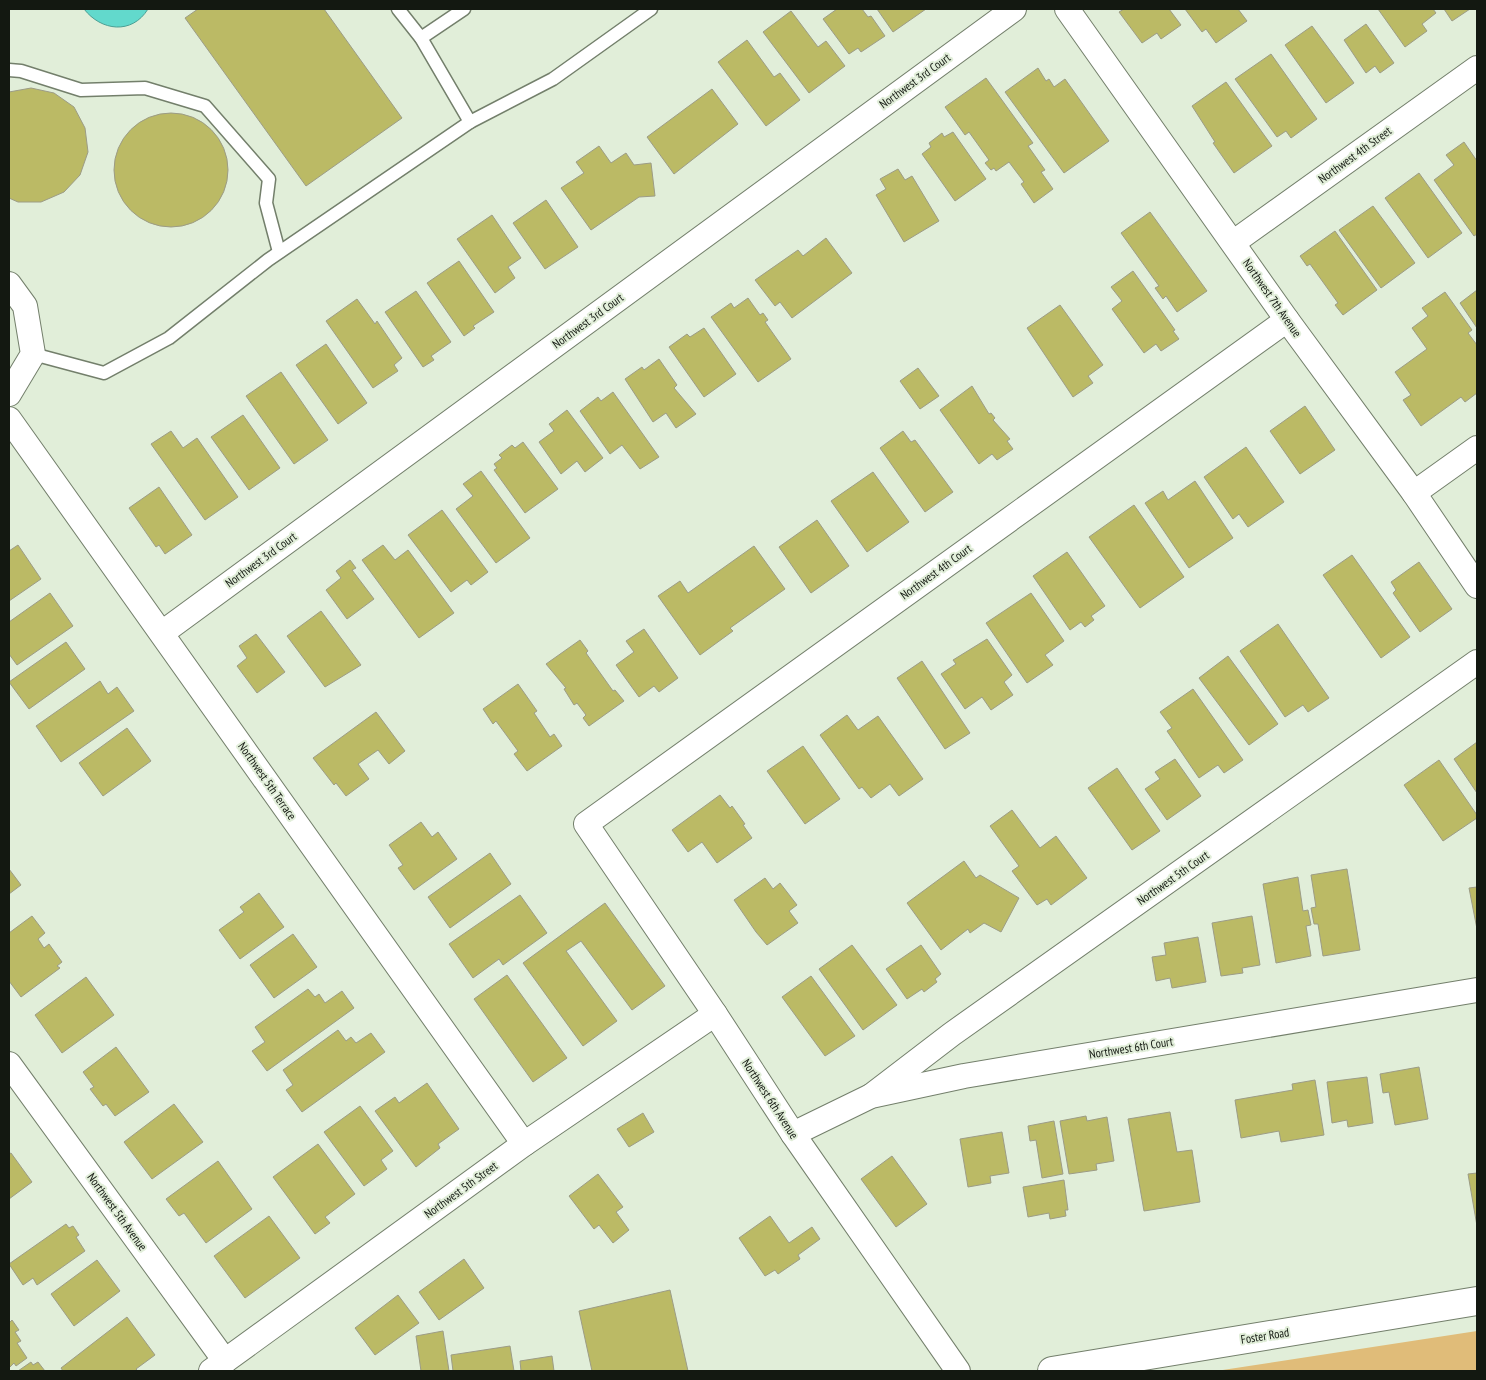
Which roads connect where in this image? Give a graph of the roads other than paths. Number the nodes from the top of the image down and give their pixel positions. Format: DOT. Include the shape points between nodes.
graph roads {
  1 [pos="398,9"];
  2 [pos="464,9"];
  3 [pos="651,9"];
  4 [pos="1014,9"];
  5 [pos="1067,9"];
  6 [pos="421,38"];
  7 [pos="1477,68"];
  8 [pos="9,70"];
  9 [pos="470,122"];
  10 [pos="1234,242"];
  11 [pos="279,252"];
  12 [pos="9,284"];
  13 [pos="1287,320"];
  14 [pos="33,354"];
  15 [pos="9,394"];
  16 [pos="9,420"];
  17 [pos="1477,448"];
  18 [pos="1414,493"];
  19 [pos="1477,586"];
  20 [pos="162,633"];
  21 [pos="1477,662"];
  22 [pos="586,824"];
  23 [pos="1477,990"];
  24 [pos="715,1014"];
  25 [pos="9,1064"];
  26 [pos="871,1096"];
  27 [pos="792,1134"];
  28 [pos="524,1144"];
  29 [pos="1477,1301"];
  30 [pos="218,1366"];
  31 [pos="958,1371"];
  32 [pos="1052,1371"];
  1 -- 6 [label="lane"];
  2 -- 6 [label="lane"];
  3 -- 9 [label="lane" via="553,79"];
  4 -- 20 [label="street, Northwest 3rd Court"];
  5 -- 10 [label="street, Northwest 7th Avenue"];
  6 -- 9 [label="lane"];
  7 -- 10 [label="street, Northwest 4th Street"];
  8 -- 11 [label="lane" via="81,90 145,88 205,106 270,179 266,203"];
  9 -- 11 [label="lane"];
  10 -- 13 [label="street, Northwest 7th Avenue"];
  11 -- 14 [label="lane" via="168,338 104,372"];
  12 -- 14 [label="street" via="24,306"];
  13 -- 18 [label="street, Northwest 7th Avenue"];
  13 -- 22 [label="street, Northwest 4th Court"];
  14 -- 15 [label="street"];
  16 -- 20 [label="street, Northwest 5th Terrace"];
  17 -- 18 [label="street"];
  18 -- 19 [label="street, Northwest 7th Avenue"];
  20 -- 28 [label="street, Northwest 5th Terrace"];
  21 -- 26 [label="street, Northwest 5th Court" via="952,1034"];
  22 -- 24 [label="street, Northwest 6th Avenue"];
  23 -- 26 [label="street, Northwest 6th Court" via="964,1076"];
  24 -- 27 [label="street, Northwest 6th Avenue"];
  24 -- 28 [label="street, Northwest 5th Street"];
  25 -- 30 [label="street, Northwest 5th Avenue"];
  26 -- 27 [label="street, Northwest 6th Court"];
  27 -- 31 [label="street, Northwest 6th Avenue"];
  28 -- 30 [label="street, Northwest 5th Street"];
  29 -- 32 [label="street, Foster Road"];
}
